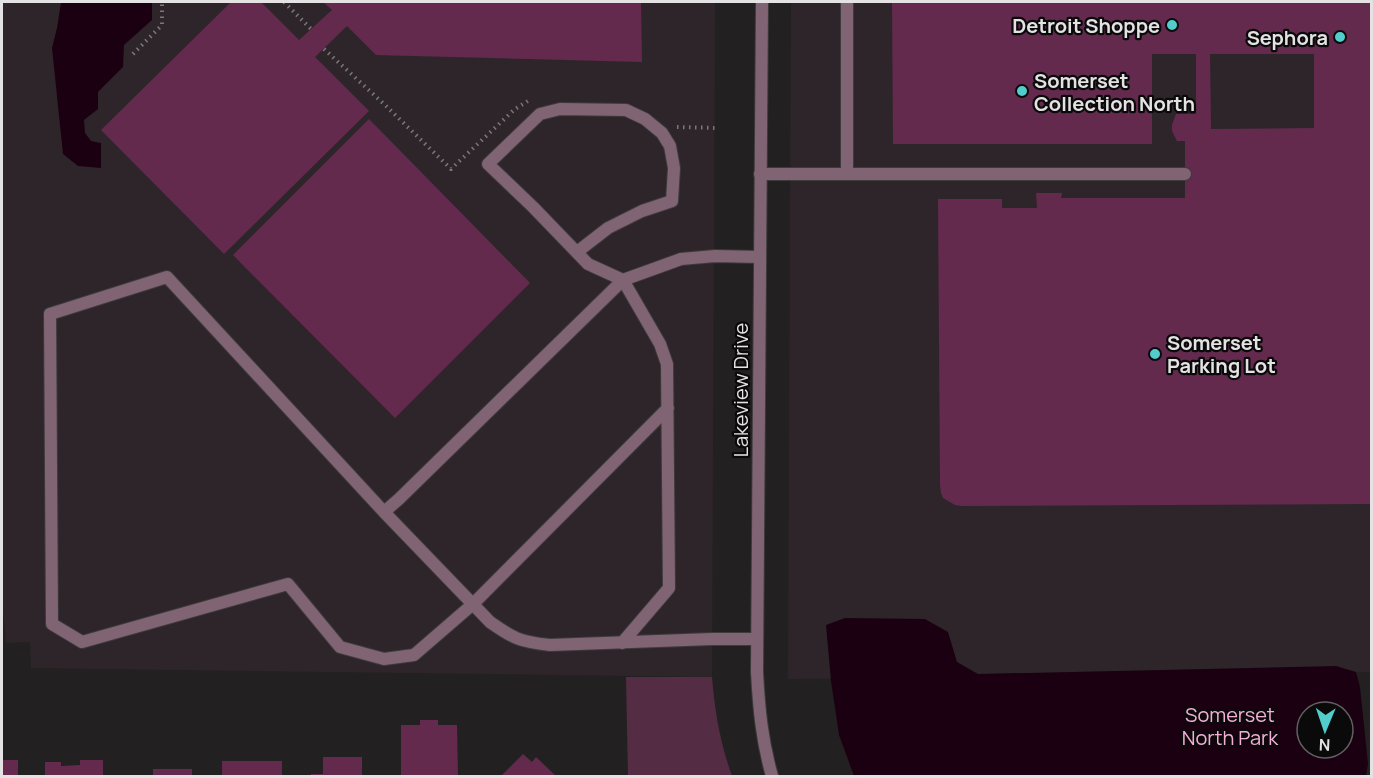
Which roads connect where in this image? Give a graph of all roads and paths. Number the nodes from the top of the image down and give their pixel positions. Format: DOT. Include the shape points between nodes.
graph roads {
  1 [pos="162,2"];
  2 [pos="284,2"];
  3 [pos="762,2"];
  4 [pos="847,2"];
  5 [pos="311,28"];
  6 [pos="324,49"];
  7 [pos="134,54"];
  8 [pos="529,100"];
  9 [pos="672,122"];
  10 [pos="718,128"];
  11 [pos="760,174"];
  12 [pos="847,174"];
  13 [pos="1185,174"];
  14 [pos="577,252"];
  15 [pos="760,257"];
  16 [pos="623,280"];
  17 [pos="668,408"];
  18 [pos="384,512"];
  19 [pos="473,604"];
  20 [pos="757,639"];
  21 [pos="622,643"];
  22 [pos="772,777"];
  1 -- 7 [label="path" via="162,26"];
  2 -- 5 [label="path"];
  3 -- 11 [label="street, Lakeview Drive"];
  4 -- 12 [label="street"];
  6 -- 8 [label="path" via="451,169"];
  9 -- 10 [label="path" via="677,127"];
  11 -- 12 [label="street"];
  11 -- 15 [label="street, Lakeview Drive"];
  12 -- 13 [label="street"];
  14 -- 14 [label="street" via="488,164 540,114 560,108 626,110 645,119 670,146 674,168 672,201 608,228"];
  14 -- 16 [label="street" via="588,264"];
  15 -- 16 [label="street" via="681,260"];
  15 -- 20 [label="street, Lakeview Drive"];
  16 -- 17 [label="street" via="664,354"];
  16 -- 18 [label="street"];
  17 -- 19 [label="street"];
  17 -- 21 [label="street" via="669,588"];
  18 -- 19 [label="street"];
  18 -- 19 [label="street" via="167,277 50,314 52,624 82,642 288,584 340,647 384,659 414,655"];
  19 -- 21 [label="street" via="490,622 526,643"];
  20 -- 21 [label="street"];
  20 -- 22 [label="street, Lakeview Drive" via="761,729"];
}
